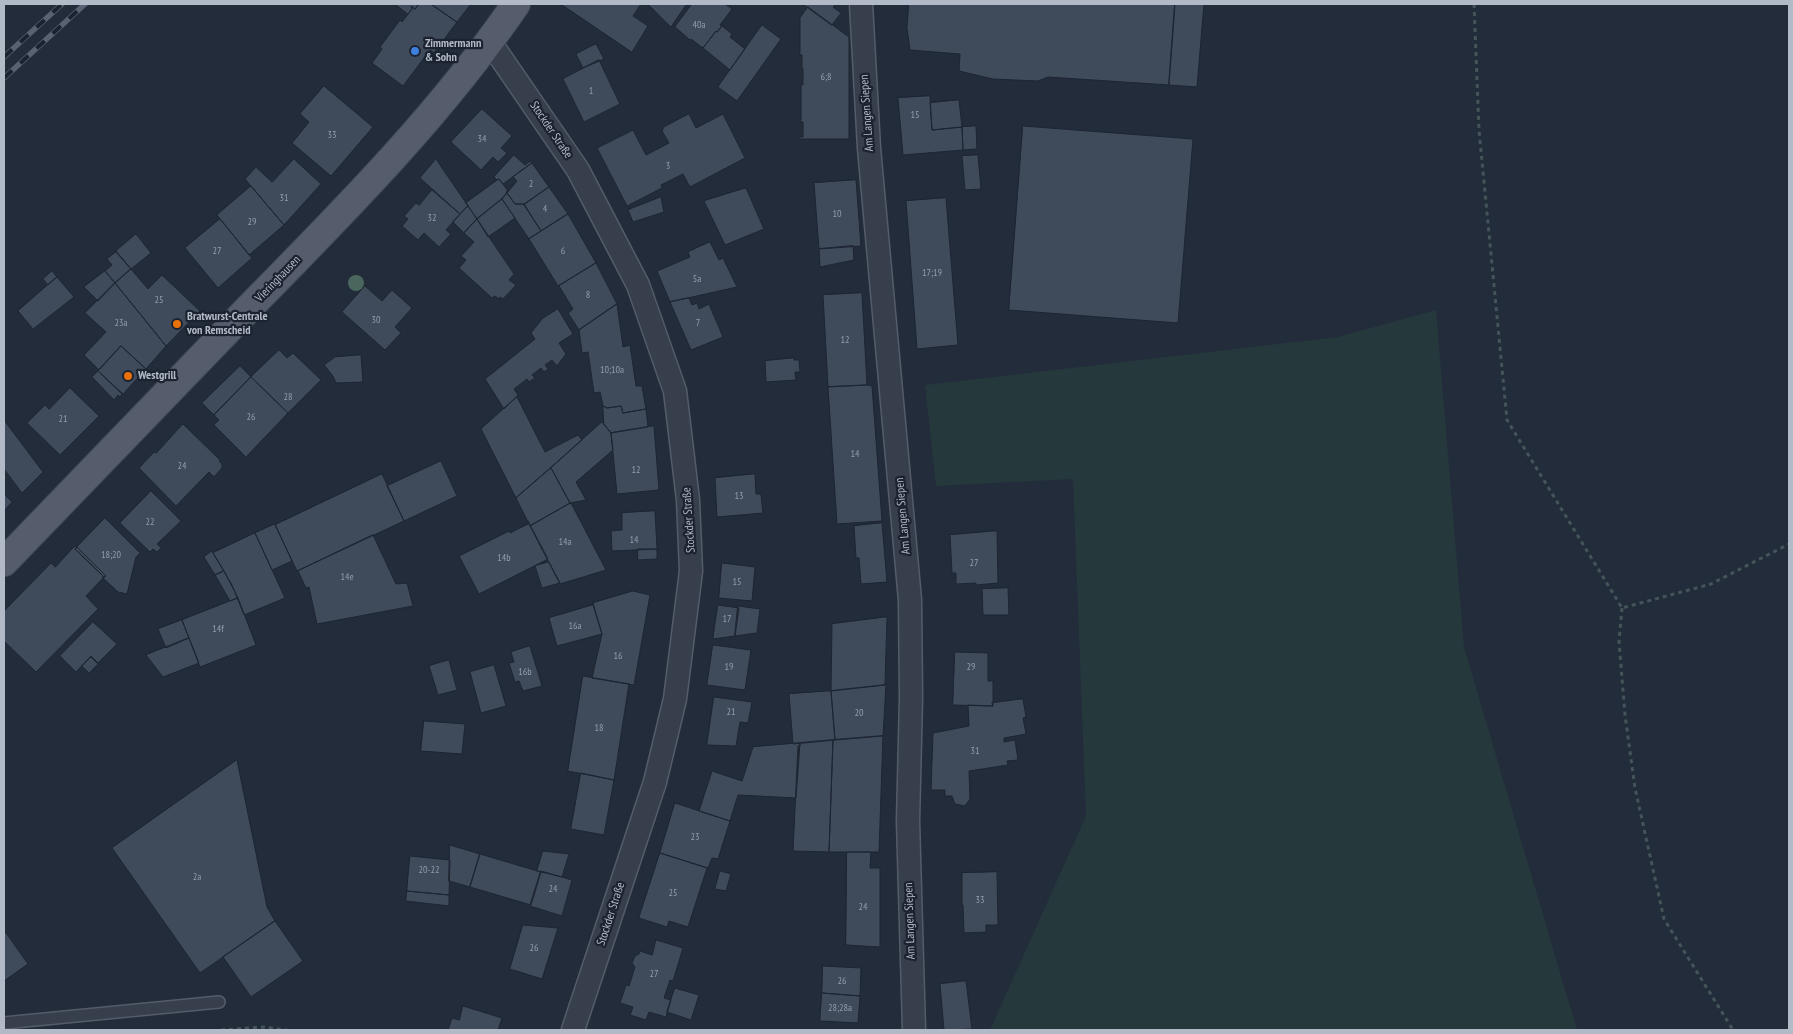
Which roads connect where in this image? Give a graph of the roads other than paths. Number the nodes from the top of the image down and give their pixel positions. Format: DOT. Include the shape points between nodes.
graph roads {
  1 [pos="516,4"];
  2 [pos="861,4"];
  3 [pos="490,42"];
  4 [pos="4,562"];
  5 [pos="219,1002"];
  6 [pos="4,1023"];
  7 [pos="574,1030"];
  8 [pos="914,1030"];
  1 -- 3 [label="main road, Vieringhausen"];
  2 -- 8 [label="street, Am Langen Siepen" via="869,148 910,600 912,698 908,821"];
  3 -- 4 [label="main road, Vieringhausen" via="347,209"];
  3 -- 7 [label="street, Stockder Straße" via="578,170 638,285 675,391 688,500 690,571 675,699 655,782"];
  5 -- 6 [label="lane"];
}
